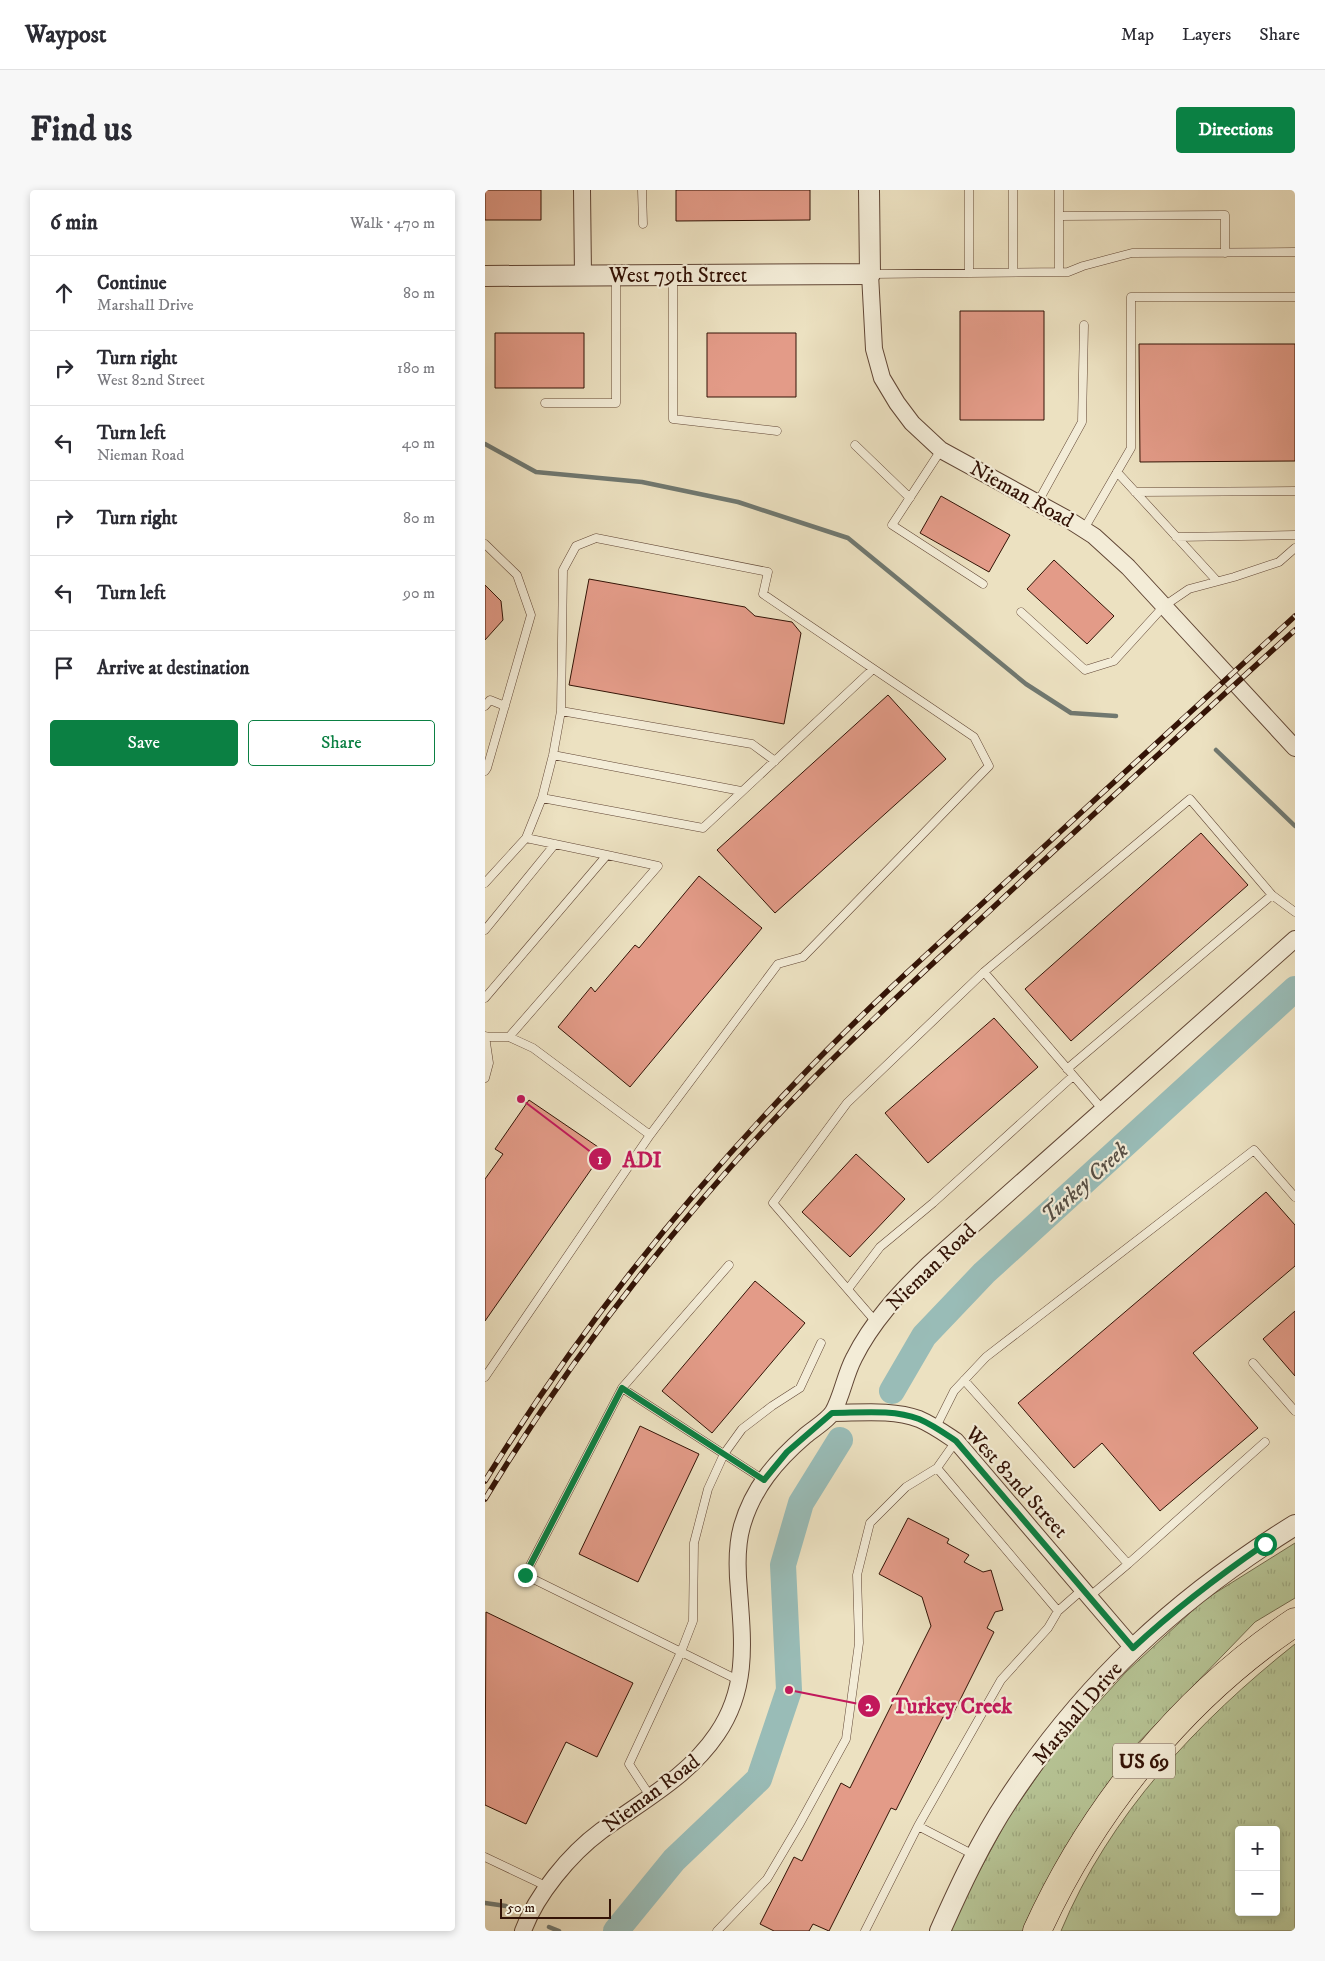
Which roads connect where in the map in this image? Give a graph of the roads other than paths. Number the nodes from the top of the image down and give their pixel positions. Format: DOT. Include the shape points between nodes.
graph roads {
  1 [pos="582,190"];
  2 [pos="642,190"];
  3 [pos="869,190"];
  4 [pos="969,190"];
  5 [pos="1013,190"];
  6 [pos="1059,190"];
  7 [pos="1059,216"];
  8 [pos="643,224"];
  9 [pos="1295,252"];
  10 [pos="1225,253"];
  11 [pos="1013,272"];
  12 [pos="1059,272"];
  13 [pos="969,273"];
  14 [pos="673,274"];
  15 [pos="870,274"];
  16 [pos="583,275"];
  17 [pos="616,275"];
  18 [pos="485,276"];
  19 [pos="1295,297"];
  20 [pos="1083,325"];
  21 [pos="545,402"];
  22 [pos="777,431"];
  23 [pos="855,445"];
  24 [pos="941,450"];
  25 [pos="1117,472"];
  26 [pos="1295,491"];
  27 [pos="1135,492"];
  28 [pos="910,498"];
  29 [pos="1038,502"];
  30 [pos="1084,529"];
  31 [pos="1295,535"];
  32 [pos="1176,537"];
  33 [pos="485,544"];
  34 [pos="1295,548"];
  35 [pos="1217,581"];
  36 [pos="983,584"];
  37 [pos="1164,606"];
  38 [pos="1021,612"];
  39 [pos="873,669"];
  40 [pos="485,706"];
  41 [pos="505,706"];
  42 [pos="561,711"];
  43 [pos="1295,748"];
  44 [pos="553,755"];
  45 [pos="775,760"];
  46 [pos="485,771"];
  47 [pos="741,791"];
  48 [pos="542,798"];
  49 [pos="526,838"];
  50 [pos="555,844"];
  51 [pos="607,855"];
  52 [pos="485,882"];
  53 [pos="1272,895"];
  54 [pos="1295,912"];
  55 [pos="485,930"];
  56 [pos="1295,939"];
  57 [pos="985,972"];
  58 [pos="485,998"];
  59 [pos="485,1037"];
  60 [pos="509,1037"];
  61 [pos="1067,1069"];
  62 [pos="1073,1076"];
  63 [pos="485,1078"];
  64 [pos="1103,1110"];
  65 [pos="650,1135"];
  66 [pos="1295,1197"];
  67 [pos="729,1265"];
  68 [pos="848,1289"];
  69 [pos="876,1322"];
  70 [pos="821,1343"];
  71 [pos="1253,1363"];
  72 [pos="485,1377"];
  73 [pos="964,1380"];
  74 [pos="622,1388"];
  75 [pos="1295,1411"];
  76 [pos="832,1413"];
  77 [pos="936,1427"];
  78 [pos="956,1441"];
  79 [pos="1265,1442"];
  80 [pos="724,1454"];
  81 [pos="937,1468"];
  82 [pos="764,1480"];
  83 [pos="1295,1525"];
  84 [pos="1128,1564"];
  85 [pos="1086,1593"];
  86 [pos="1058,1611"];
  87 [pos="1295,1622"];
  88 [pos="1133,1648"];
  89 [pos="681,1652"];
  90 [pos="739,1681"];
  91 [pos="650,1796"];
  92 [pos="918,1826"];
  93 [pos="976,1856"];
  94 [pos="485,1858"];
  95 [pos="548,1887"];
  96 [pos="523,1931"];
  97 [pos="717,1931"];
  98 [pos="865,1931"];
  99 [pos="940,1931"];
  100 [pos="1037,1931"];
  1 -- 16 [label="street"];
  2 -- 8 [label="lane"];
  3 -- 15 [label="street, Nieman Road"];
  4 -- 13 [label="lane"];
  5 -- 11 [label="lane"];
  6 -- 7 [label="lane"];
  7 -- 10 [label="lane" via="1225,215"];
  7 -- 12 [label="lane"];
  9 -- 10 [label="lane"];
  10 -- 12 [label="lane" via="1132,253"];
  11 -- 12 [label="lane"];
  11 -- 13 [label="lane"];
  13 -- 15 [label="lane"];
  14 -- 15 [label="street, West 79th Street"];
  14 -- 17 [label="street, West 79th Street"];
  14 -- 22 [label="lane" via="673,419"];
  15 -- 24 [label="street, Nieman Road" via="874,349 882,378 912,424"];
  16 -- 17 [label="street, West 79th Street"];
  16 -- 18 [label="street, West 79th Street"];
  17 -- 21 [label="lane" via="616,402"];
  19 -- 25 [label="lane" via="1131,297 1131,448"];
  20 -- 29 [label="lane" via="1082,422"];
  23 -- 28 [label="lane"];
  24 -- 28 [label="lane"];
  24 -- 29 [label="street, Nieman Road"];
  25 -- 27 [label="lane"];
  25 -- 30 [label="lane"];
  26 -- 27 [label="lane"];
  27 -- 32 [label="lane"];
  28 -- 36 [label="lane" via="892,525"];
  29 -- 30 [label="street, Nieman Road"];
  30 -- 37 [label="street, Nieman Road"];
  31 -- 32 [label="lane"];
  32 -- 35 [label="lane"];
  33 -- 41 [label="lane" via="517,576 531,615"];
  34 -- 35 [label="lane" via="1279,562"];
  35 -- 37 [label="lane" via="1189,589"];
  37 -- 38 [label="lane" via="1114,661 1085,670"];
  37 -- 43 [label="street, Nieman Road"];
  39 -- 42 [label="lane" via="763,594 768,572 597,538 576,546 563,570"];
  39 -- 45 [label="lane"];
  39 -- 65 [label="lane" via="975,737 989,766 803,957 778,964"];
  40 -- 41 [label="lane" via="490,700"];
  41 -- 46 [label="lane"];
  42 -- 44 [label="lane"];
  42 -- 45 [label="lane" via="752,744"];
  44 -- 47 [label="lane"];
  44 -- 48 [label="lane"];
  45 -- 47 [label="lane"];
  47 -- 48 [label="lane" via="703,828"];
  48 -- 49 [label="lane"];
  49 -- 50 [label="lane"];
  49 -- 52 [label="lane"];
  50 -- 51 [label="lane"];
  50 -- 55 [label="lane"];
  51 -- 58 [label="lane"];
  51 -- 60 [label="lane" via="658,866"];
  53 -- 54 [label="lane"];
  53 -- 57 [label="lane" via="1190,799"];
  53 -- 61 [label="lane"];
  56 -- 64 [label="street, Nieman Road"];
  57 -- 61 [label="lane"];
  57 -- 68 [label="lane" via="847,1104 773,1203"];
  59 -- 60 [label="lane"];
  59 -- 63 [label="lane" via="489,1063"];
  60 -- 65 [label="lane" via="533,1048"];
  61 -- 62 [label="lane"];
  62 -- 64 [label="lane"];
  62 -- 68 [label="lane" via="881,1247"];
  64 -- 69 [label="street, Nieman Road" via="928,1265"];
  65 -- 72 [label="lane"];
  66 -- 73 [label="lane" via="1254,1150 986,1357"];
  67 -- 74 [label="lane"];
  68 -- 69 [label="lane"];
  69 -- 76 [label="street, Nieman Road" via="853,1358"];
  70 -- 80 [label="lane" via="801,1388 742,1429"];
  71 -- 75 [label="lane"];
  73 -- 77 [label="lane"];
  73 -- 84 [label="lane"];
  74 -- 80 [label="lane"];
  74 -- 89 [label="lane" via="525,1575"];
  76 -- 77 [label="street, West 82nd Street" via="903,1415"];
  76 -- 82 [label="street, Nieman Road" via="787,1452"];
  77 -- 78 [label="street, West 82nd Street"];
  78 -- 81 [label="lane"];
  78 -- 85 [label="street, West 82nd Street"];
  79 -- 84 [label="lane"];
  80 -- 82 [label="lane"];
  80 -- 89 [label="lane" via="708,1489 694,1543 693,1621"];
  81 -- 86 [label="lane"];
  81 -- 97 [label="lane" via="906,1487 870,1523 857,1576 859,1643 846,1739 767,1879"];
  82 -- 90 [label="street, Nieman Road" via="752,1498 739,1540 743,1660"];
  83 -- 88 [label="street, Marshall Drive" via="1213,1579"];
  84 -- 85 [label="lane"];
  85 -- 86 [label="lane"];
  85 -- 88 [label="street, West 82nd Street"];
  86 -- 92 [label="lane" via="1048,1628 1001,1680"];
  87 -- 100 [label="highway, US 69" via="1245,1658 1201,1699 1133,1773 1075,1857"];
  88 -- 93 [label="street, Marshall Drive" via="1052,1738 1007,1801"];
  89 -- 90 [label="lane"];
  89 -- 91 [label="lane" via="629,1764"];
  90 -- 91 [label="street, Nieman Road" via="719,1732 703,1754 687,1770"];
  91 -- 95 [label="street, Nieman Road" via="578,1850"];
  92 -- 93 [label="lane"];
  92 -- 98 [label="lane"];
  93 -- 99 [label="street, Marshall Drive"];
  94 -- 95 [label="lane"];
  95 -- 96 [label="street, Nieman Road"];
}
